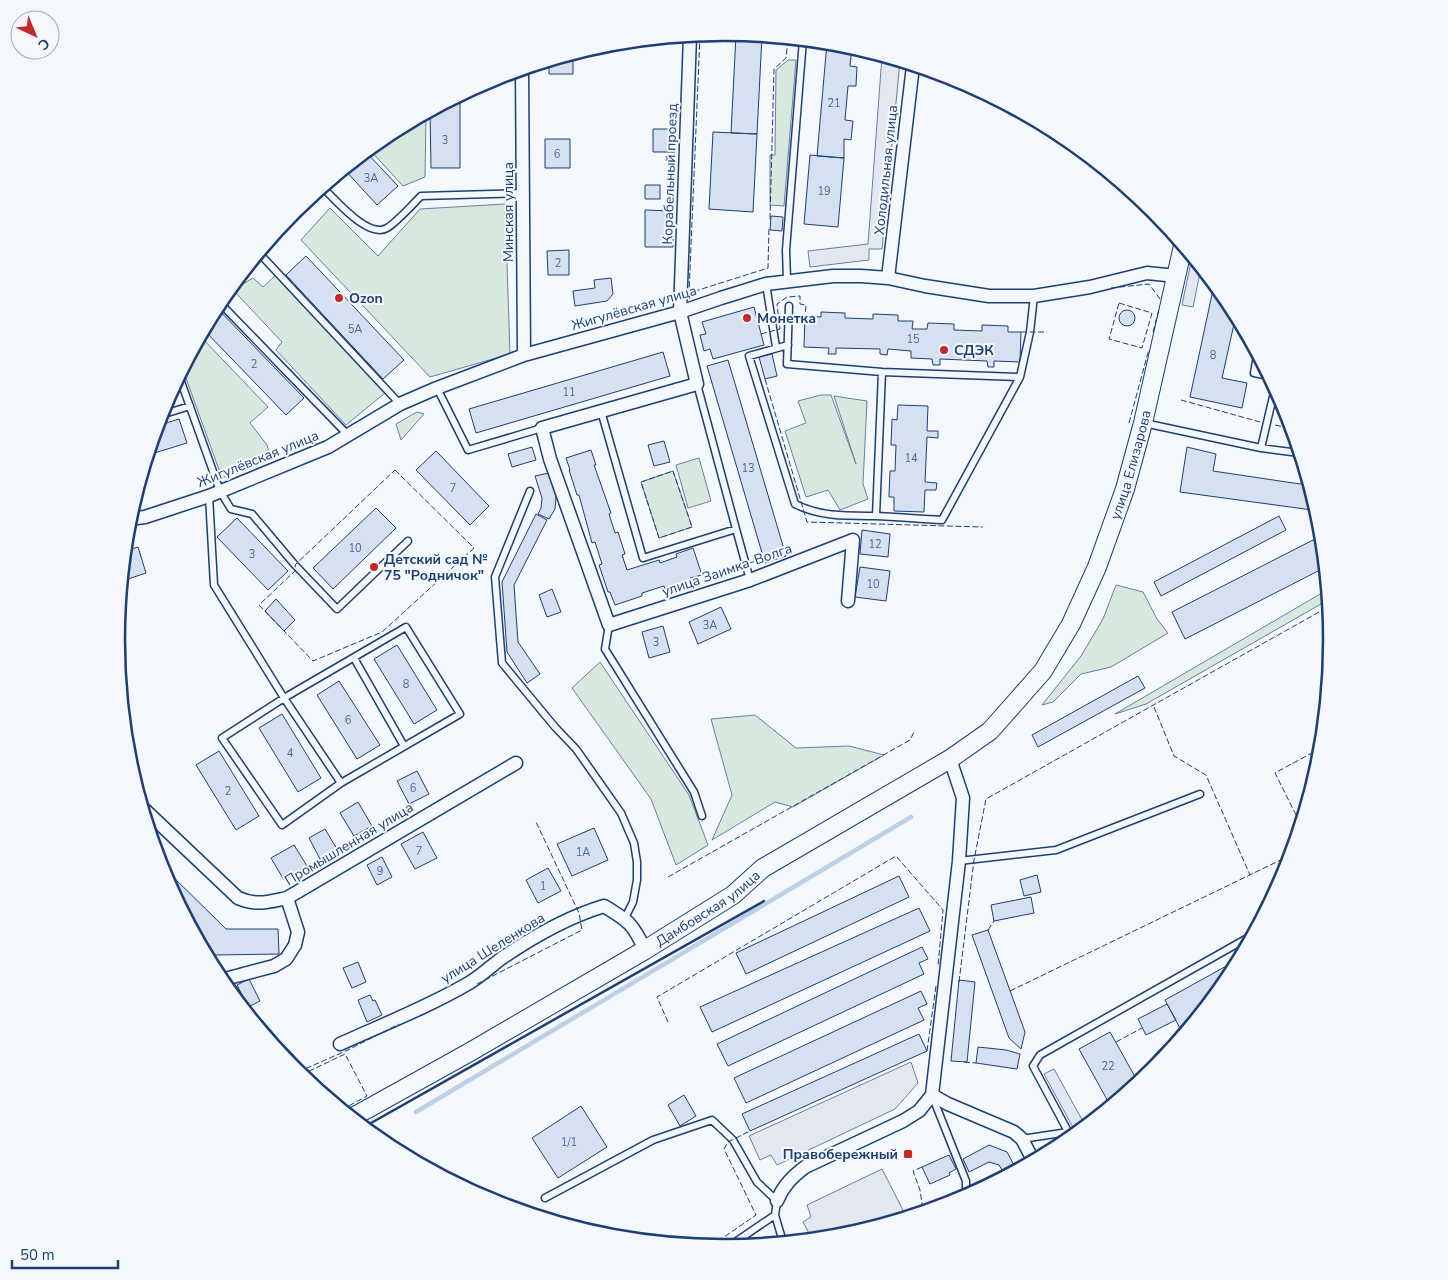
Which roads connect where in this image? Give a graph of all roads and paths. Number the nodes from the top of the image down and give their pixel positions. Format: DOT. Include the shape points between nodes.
graph roads {
  1 [pos="690,43"];
  2 [pos="803,46"];
  3 [pos="912,72"];
  4 [pos="522,77"];
  5 [pos="327,192"];
  6 [pos="523,193"];
  7 [pos="1181,254"];
  8 [pos="264,258"];
  9 [pos="1176,276"];
  10 [pos="888,278"];
  11 [pos="787,280"];
  12 [pos="766,284"];
  13 [pos="1034,296"];
  14 [pos="789,306"];
  15 [pos="225,308"];
  16 [pos="680,312"];
  17 [pos="788,345"];
  18 [pos="776,347"];
  19 [pos="524,355"];
  20 [pos="1255,364"];
  21 [pos="882,372"];
  22 [pos="1261,374"];
  23 [pos="1020,377"];
  24 [pos="183,384"];
  25 [pos="697,384"];
  26 [pos="437,388"];
  27 [pos="1272,400"];
  28 [pos="400,404"];
  29 [pos="190,406"];
  30 [pos="601,411"];
  31 [pos="171,412"];
  32 [pos="1143,423"];
  33 [pos="542,428"];
  34 [pos="348,435"];
  35 [pos="1261,448"];
  36 [pos="1292,451"];
  37 [pos="530,492"];
  38 [pos="214,494"];
  39 [pos="876,516"];
  40 [pos="138,518"];
  41 [pos="736,529"];
  42 [pos="408,541"];
  43 [pos="750,580"];
  44 [pos="848,601"];
  45 [pos="609,626"];
  46 [pos="354,658"];
  47 [pos="1044,671"];
  48 [pos="284,698"];
  49 [pos="404,746"];
  50 [pos="950,759"];
  51 [pos="516,763"];
  52 [pos="341,783"];
  53 [pos="1200,794"];
  54 [pos="702,816"];
  55 [pos="153,817"];
  56 [pos="959,861"];
  57 [pos="287,898"];
  58 [pos="625,918"];
  59 [pos="1241,942"];
  60 [pos="646,950"];
  61 [pos="229,978"];
  62 [pos="340,1044"];
  63 [pos="932,1095"];
  64 [pos="359,1114"];
  65 [pos="1067,1130"];
  66 [pos="1060,1136"];
  67 [pos="1022,1139"];
  68 [pos="1030,1155"];
  69 [pos="966,1187"];
  70 [pos="545,1198"];
  71 [pos="777,1201"];
  72 [pos="776,1215"];
  73 [pos="781,1236"];
  74 [pos="741,1238"];
  1 -- 16 [label="street, Корабельный проезд"];
  2 -- 11 [label="lane" via="786,250"];
  3 -- 10 [label="street, Холодильная улица"];
  4 -- 6 [label="street, Минская улица"];
  5 -- 6 [label="lane" via="364,226 375,230 386,229 421,196"];
  6 -- 19 [label="street, Минская улица"];
  7 -- 9 [label="street, улица Елизарова"];
  8 -- 28 [label="lane"];
  9 -- 13 [label="street, Жигулёвская улица" via="1147,273"];
  9 -- 32 [label="street, улица Елизарова"];
  10 -- 11 [label="street, Жигулёвская улица" via="833,276"];
  10 -- 13 [label="street, Жигулёвская улица" via="989,296"];
  11 -- 12 [label="street, Жигулёвская улица"];
  12 -- 16 [label="street, Жигулёвская улица"];
  12 -- 18 [label="lane"];
  13 -- 23 [label="lane"];
  14 -- 17 [label="lane"];
  15 -- 34 [label="lane"];
  16 -- 19 [label="street, Жигулёвская улица"];
  16 -- 25 [label="street, Корабельный проезд"];
  17 -- 18 [label="lane"];
  17 -- 21 [label="lane" via="787,364"];
  18 -- 39 [label="lane" via="749,356 795,504 842,516"];
  19 -- 26 [label="street, Жигулёвская улица"];
  20 -- 22 [label="lane" via="1254,373"];
  21 -- 23 [label="lane"];
  21 -- 39 [label="lane"];
  23 -- 39 [label="lane" via="942,520"];
  24 -- 29 [label="lane"];
  25 -- 30 [label="street"];
  25 -- 41 [label="lane"];
  26 -- 28 [label="street, Жигулёвская улица"];
  26 -- 33 [label="lane" via="468,450"];
  27 -- 35 [label="lane"];
  28 -- 34 [label="street, Жигулёвская улица"];
  29 -- 31 [label="lane"];
  29 -- 38 [label="lane"];
  30 -- 33 [label="street"];
  30 -- 41 [label="lane" via="643,558"];
  32 -- 35 [label="lane"];
  32 -- 47 [label="street, улица Елизарова" via="1125,489 1097,567 1071,624"];
  33 -- 45 [label="street"];
  34 -- 38 [label="street, Жигулёвская улица" via="328,447"];
  35 -- 36 [label="lane"];
  37 -- 58 [label="lane" via="495,577 502,664 554,727 576,748 621,813 634,843 637,862 633,902"];
  38 -- 40 [label="street, Жигулёвская улица"];
  38 -- 42 [label="lane" via="231,509 252,514 337,609"];
  38 -- 48 [label="lane" via="214,585"];
  41 -- 43 [label="lane"];
  43 -- 44 [label="street, улица Заимка-Волга" via="853,540"];
  43 -- 45 [label="street, улица Заимка-Волга"];
  45 -- 54 [label="lane" via="606,649 694,792"];
  46 -- 48 [label="lane"];
  46 -- 49 [label="lane"];
  46 -- 49 [label="lane" via="406,626 460,714"];
  47 -- 50 [label="street, Дамбовская улица" via="990,731"];
  48 -- 52 [label="lane"];
  48 -- 52 [label="lane" via="222,738 282,825"];
  49 -- 52 [label="lane"];
  50 -- 56 [label="street" via="963,798"];
  50 -- 60 [label="street, Дамбовская улица" via="763,868 733,895"];
  51 -- 57 [label="street, Промышленная улица"];
  53 -- 56 [label="lane" via="1056,850"];
  55 -- 57 [label="street" via="238,898 251,904"];
  56 -- 63 [label="street"];
  57 -- 61 [label="street, Промышленная улица" via="298,932 295,945 286,959 274,966"];
  58 -- 60 [label="street, улица Шеленкова"];
  58 -- 62 [label="street, улица Шеленкова" via="604,906 579,913 514,950 471,982"];
  59 -- 65 [label="lane" via="1040,1055 1033,1066"];
  60 -- 64 [label="street, Дамбовская улица"];
  63 -- 67 [label="street" via="1003,1126"];
  63 -- 69 [label="lane"];
  63 -- 71 [label="street" via="920,1111 903,1121 805,1167 782,1189"];
  66 -- 67 [label="lane"];
  67 -- 68 [label="street"];
  70 -- 71 [label="lane" via="653,1140 712,1120 733,1140 757,1182"];
  71 -- 72 [label="lane"];
  72 -- 73 [label="lane"];
  72 -- 74 [label="lane"];
}
